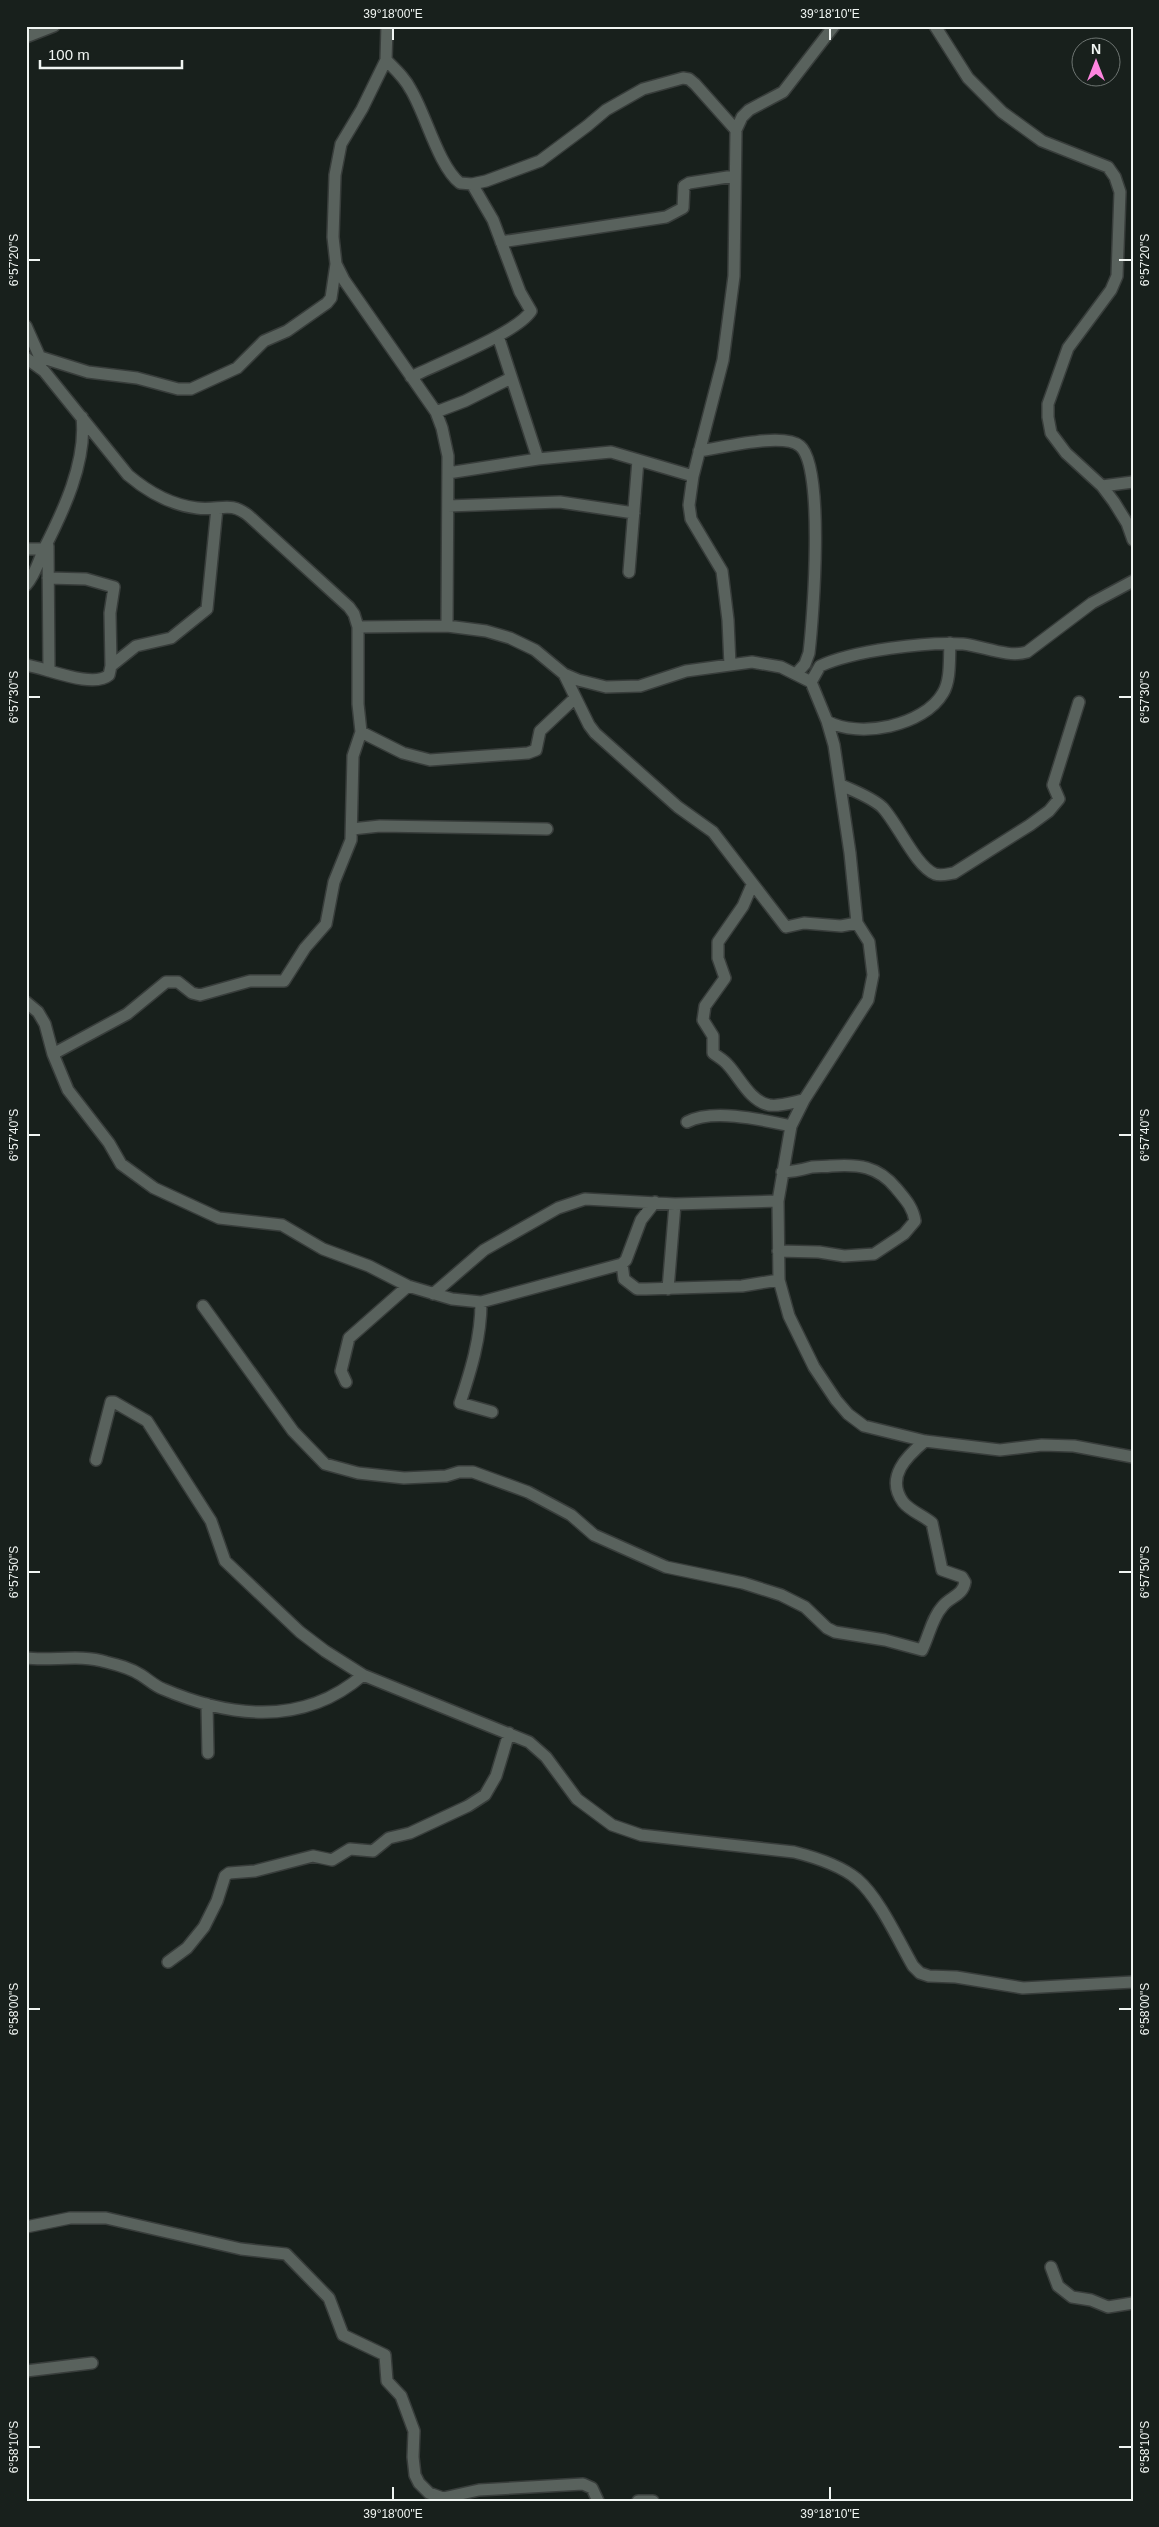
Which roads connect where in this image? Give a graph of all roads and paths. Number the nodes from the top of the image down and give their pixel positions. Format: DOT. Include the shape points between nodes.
graph roads {
  1 [pos="54,26"];
  2 [pos="387,26"];
  3 [pos="834,26"];
  4 [pos="935,26"];
  5 [pos="26,36"];
  6 [pos="386,60"];
  7 [pos="736,130"];
  8 [pos="734,176"];
  9 [pos="472,184"];
  10 [pos="502,242"];
  11 [pos="336,264"];
  12 [pos="26,326"];
  13 [pos="498,336"];
  14 [pos="40,357"];
  15 [pos="26,358"];
  16 [pos="44,371"];
  17 [pos="412,377"];
  18 [pos="511,378"];
  19 [pos="436,412"];
  20 [pos="82,416"];
  21 [pos="700,451"];
  22 [pos="538,459"];
  23 [pos="638,460"];
  24 [pos="448,473"];
  25 [pos="693,476"];
  26 [pos="1133,482"];
  27 [pos="1102,486"];
  28 [pos="448,506"];
  29 [pos="218,508"];
  30 [pos="634,513"];
  31 [pos="1133,540"];
  32 [pos="46,547"];
  33 [pos="26,550"];
  34 [pos="629,572"];
  35 [pos="48,578"];
  36 [pos="1133,581"];
  37 [pos="26,586"];
  38 [pos="447,626"];
  39 [pos="358,627"];
  40 [pos="950,644"];
  41 [pos="26,665"];
  42 [pos="730,665"];
  43 [pos="111,666"];
  44 [pos="49,671"];
  45 [pos="796,673"];
  46 [pos="564,674"];
  47 [pos="811,682"];
  48 [pos="575,698"];
  49 [pos="1079,702"];
  50 [pos="827,721"];
  51 [pos="361,732"];
  52 [pos="841,785"];
  53 [pos="352,829"];
  54 [pos="547,830"];
  55 [pos="752,885"];
  56 [pos="857,922"];
  57 [pos="26,1002"];
  58 [pos="53,1054"];
  59 [pos="804,1100"];
  60 [pos="687,1122"];
  61 [pos="791,1126"];
  62 [pos="782,1172"];
  63 [pos="778,1200"];
  64 [pos="655,1202"];
  65 [pos="675,1204"];
  66 [pos="778,1251"];
  67 [pos="622,1264"];
  68 [pos="779,1280"];
  69 [pos="408,1286"];
  70 [pos="668,1289"];
  71 [pos="433,1294"];
  72 [pos="481,1302"];
  73 [pos="203,1306"];
  74 [pos="346,1382"];
  75 [pos="492,1412"];
  76 [pos="925,1441"];
  77 [pos="1133,1457"];
  78 [pos="96,1460"];
  79 [pos="26,1658"];
  80 [pos="363,1675"];
  81 [pos="207,1704"];
  82 [pos="509,1733"];
  83 [pos="208,1753"];
  84 [pos="168,1962"];
  85 [pos="1133,1982"];
  86 [pos="26,2228"];
  87 [pos="1051,2267"];
  88 [pos="1133,2303"];
  89 [pos="92,2363"];
  90 [pos="26,2371"];
  91 [pos="598,2501"];
  92 [pos="638,2501"];
  93 [pos="653,2501"];
  1 -- 5 [label="street"];
  2 -- 6 [label="street"];
  3 -- 7 [label="street" via="783,92 749,110"];
  4 -- 27 [label="street" via="968,78 1002,112 1042,141 1108,167 1115,177 1120,192 1117,276 1111,290 1068,348 1048,404 1052,433 1066,453"];
  6 -- 9 [label="street" via="411,89 454,179"];
  6 -- 11 [label="street" via="341,144 334,195"];
  7 -- 8 [label="street"];
  7 -- 9 [label="street" via="689,79 671,81 643,90 606,110 540,161"];
  8 -- 10 [label="street" via="689,182 684,186 683,208 666,217"];
  8 -- 21 [label="street" via="734,276 723,360"];
  9 -- 10 [label="street"];
  10 -- 13 [label="street" via="520,292 531,309 522,321"];
  11 -- 14 [label="street" via="331,298 327,304 287,331 264,341 237,368 191,389 88,372"];
  11 -- 17 [label="street"];
  12 -- 14 [label="street"];
  13 -- 17 [label="street"];
  13 -- 18 [label="street"];
  14 -- 16 [label="street"];
  15 -- 16 [label="street"];
  16 -- 20 [label="street"];
  17 -- 19 [label="street"];
  18 -- 19 [label="street"];
  18 -- 22 [label="street"];
  19 -- 24 [label="street" via="447,446"];
  20 -- 29 [label="street" via="128,475 145,489 186,506"];
  20 -- 32 [label="street" via="79,459 59,521"];
  21 -- 25 [label="street"];
  21 -- 45 [label="street" via="778,440 800,446 806,454 816,492 814,549 809,653 805,664"];
  22 -- 23 [label="street" via="612,452"];
  22 -- 24 [label="street"];
  23 -- 25 [label="street"];
  23 -- 30 [label="street"];
  24 -- 28 [label="street"];
  25 -- 42 [label="street" via="689,505 691,519 722,571"];
  26 -- 27 [label="street"];
  27 -- 31 [label="street" via="1127,523"];
  28 -- 30 [label="street" via="560,502"];
  28 -- 38 [label="street"];
  29 -- 39 [label="street" via="239,508 337,594 354,614"];
  29 -- 43 [label="street" via="207,609 171,638 136,646"];
  30 -- 34 [label="street"];
  32 -- 33 [label="street"];
  32 -- 35 [label="street"];
  32 -- 37 [label="street" via="34,576"];
  35 -- 43 [label="street" via="86,579 114,587 109,639"];
  35 -- 44 [label="street"];
  36 -- 40 [label="street" via="1092,604 1027,652 1015,654"];
  38 -- 39 [label="street"];
  38 -- 46 [label="street" via="510,638 535,650"];
  39 -- 51 [label="street"];
  40 -- 47 [label="street" via="851,654 820,666"];
  40 -- 50 [label="street" via="946,686 924,714 906,722 875,727 846,728"];
  41 -- 44 [label="street"];
  42 -- 45 [label="street" via="766,663"];
  42 -- 46 [label="street" via="686,671 640,686 624,687 592,685"];
  43 -- 44 [label="street" via="109,675 101,679 76,678"];
  45 -- 47 [label="street"];
  46 -- 48 [label="street"];
  47 -- 50 [label="street"];
  48 -- 51 [label="street" via="542,728 536,750 528,753 430,760 403,753"];
  48 -- 55 [label="street" via="601,740 678,807 713,832"];
  49 -- 52 [label="street" via="1053,785 1059,799 1030,825 954,873 942,875 931,872 880,805"];
  50 -- 52 [label="street"];
  51 -- 53 [label="street" via="353,756"];
  52 -- 56 [label="street"];
  53 -- 54 [label="street" via="388,826"];
  53 -- 58 [label="street" via="350,849 334,882 325,927 305,948 287,979 250,982 200,995 173,980 166,982 127,1014"];
  55 -- 56 [label="street" via="786,927 804,923 841,926"];
  55 -- 59 [label="street" via="743,906 718,942 718,958 725,978 705,1006 703,1020 713,1036 713,1053 727,1062 756,1098 768,1105"];
  56 -- 59 [label="street" via="872,951 871,991"];
  57 -- 58 [label="street" via="40,1016"];
  58 -- 69 [label="street" via="63,1080 80,1108 109,1143 121,1164 144,1182 220,1218 282,1225 323,1248 370,1266"];
  59 -- 61 [label="street"];
  60 -- 61 [label="street" via="701,1116 728,1117"];
  61 -- 62 [label="street"];
  62 -- 63 [label="street"];
  62 -- 66 [label="street" via="841,1165 869,1167 892,1183 913,1210 915,1221 904,1234 874,1254 844,1256"];
  63 -- 65 [label="street"];
  63 -- 66 [label="street"];
  64 -- 65 [label="street"];
  64 -- 67 [label="street" via="641,1220"];
  64 -- 71 [label="street" via="594,1198 558,1208 484,1250"];
  65 -- 70 [label="street"];
  66 -- 68 [label="street"];
  67 -- 70 [label="street" via="624,1279 629,1285"];
  67 -- 72 [label="street"];
  68 -- 70 [label="street" via="742,1286"];
  68 -- 76 [label="street" via="788,1316 814,1368 848,1414 864,1426"];
  69 -- 71 [label="street"];
  69 -- 74 [label="street" via="349,1338 341,1371"];
  71 -- 72 [label="street"];
  72 -- 75 [label="street" via="479,1337 460,1403"];
  73 -- 76 [label="street" via="293,1431 325,1464 358,1473 404,1478 473,1472 528,1492 571,1515 594,1534 666,1567 743,1582 781,1595 805,1607 835,1632 922,1650 939,1611 960,1593 965,1582 962,1577 942,1570 932,1523 904,1502 899,1491 900,1466"];
  76 -- 77 [label="street" via="1000,1450 1042,1445 1074,1446"];
  78 -- 80 [label="street" via="111,1402 144,1418 211,1521 225,1562 300,1632"];
  79 -- 81 [label="street" via="104,1661 133,1671 161,1688"];
  80 -- 81 [label="street" via="337,1693 281,1712 246,1713"];
  80 -- 82 [label="street"];
  81 -- 83 [label="street"];
  82 -- 84 [label="street" via="492,1786 468,1806 410,1833 390,1838 373,1851 350,1849 332,1860 313,1856 255,1871 229,1873 204,1927 187,1948"];
  82 -- 85 [label="street" via="528,1742 546,1757 577,1799 612,1825 641,1835 794,1852 812,1856 855,1878 875,1901 920,1973 1022,1988"];
  86 -- 91 [label="street" via="70,2218 106,2218 241,2249 286,2254 329,2298 344,2336 385,2356 387,2380 401,2396 414,2431 415,2475 429,2493 449,2497 479,2490 584,2484 592,2488"];
  87 -- 88 [label="street" via="1058,2286 1072,2297 1091,2300 1108,2308"];
  89 -- 90 [label="street"];
  92 -- 93 [label="street"];
}
